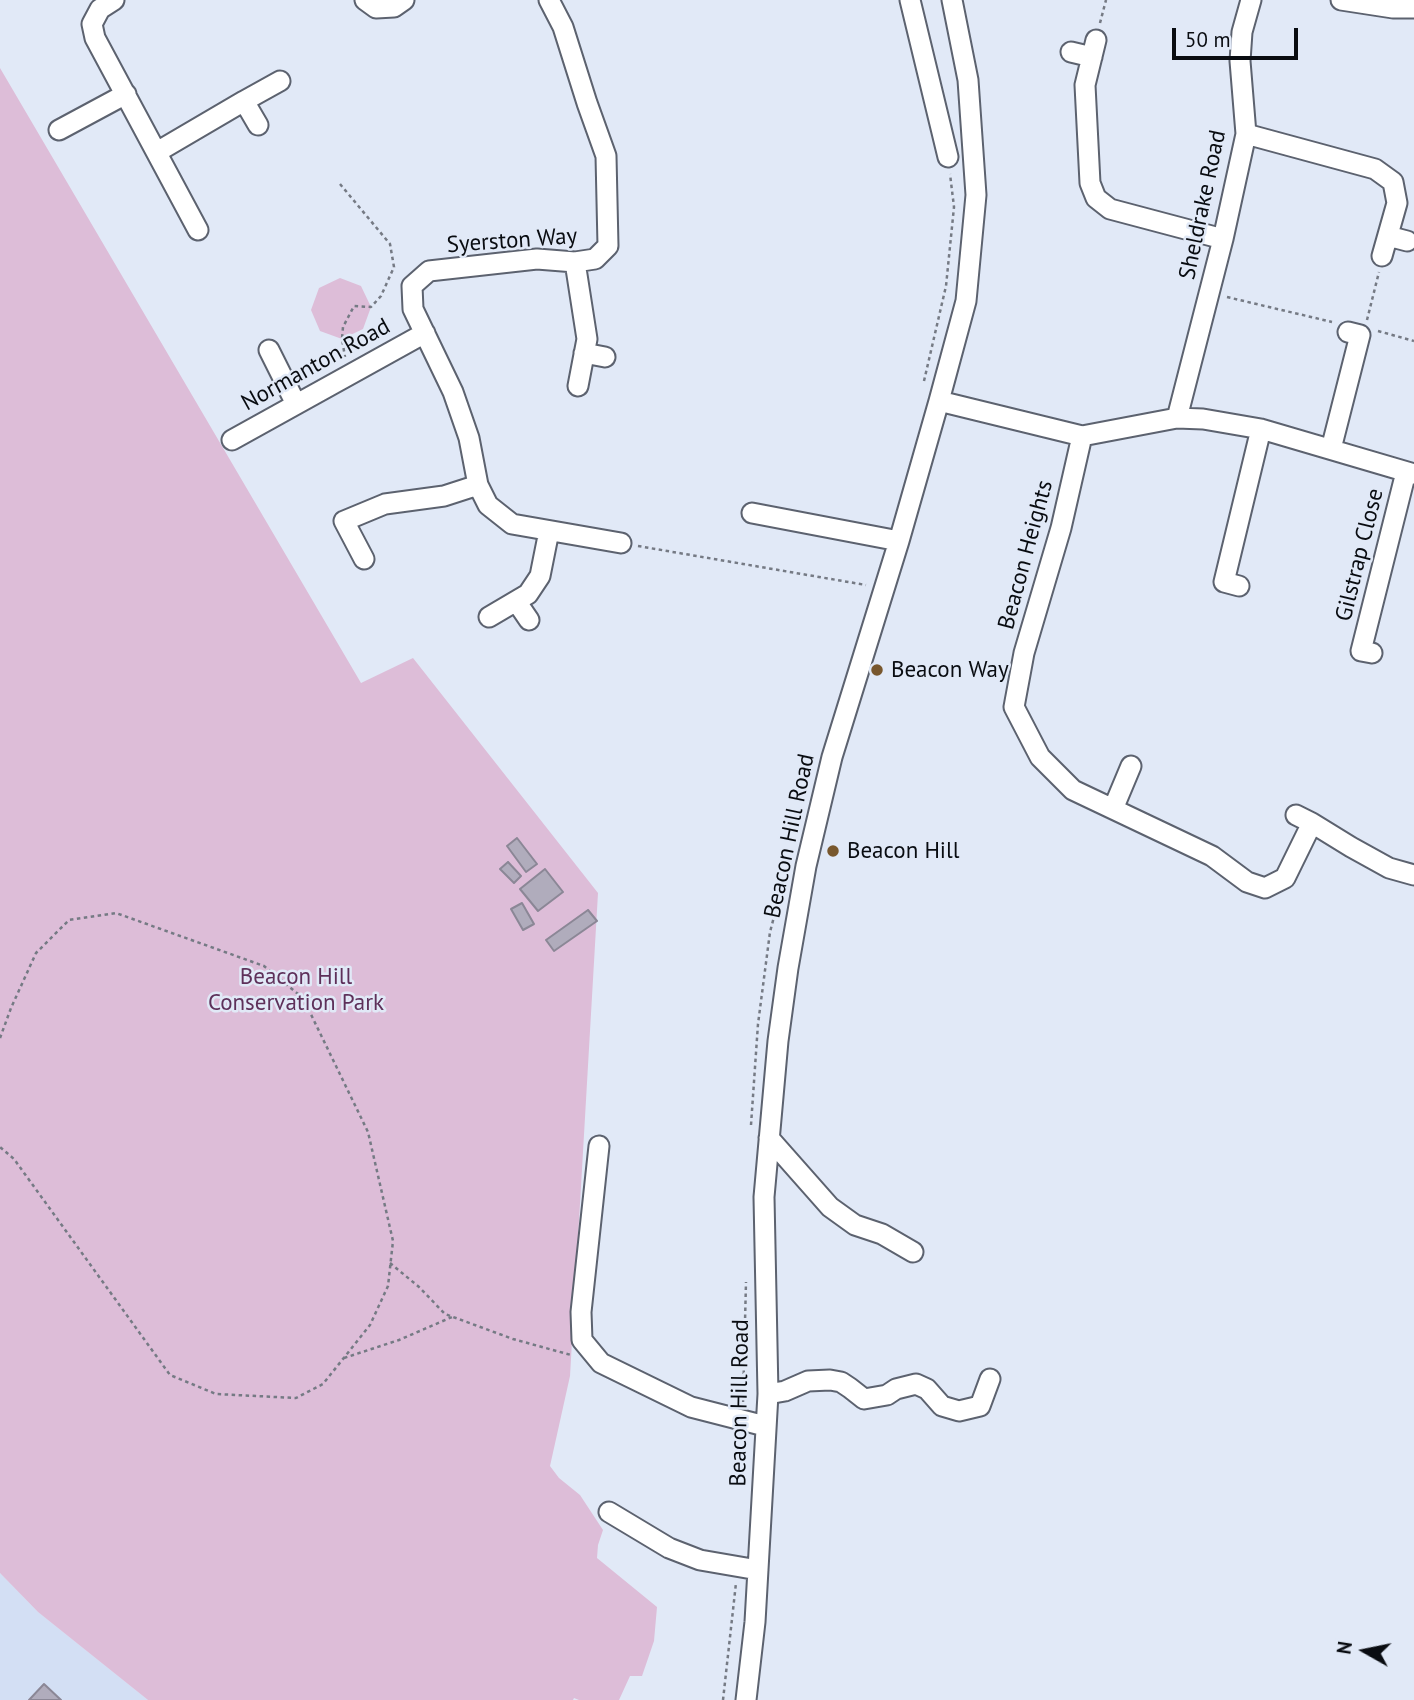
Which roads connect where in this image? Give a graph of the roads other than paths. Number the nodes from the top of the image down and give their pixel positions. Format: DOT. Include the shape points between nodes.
graph roads {
  1 [pos="114,0"];
  2 [pos="365,0"];
  3 [pos="404,0"];
  4 [pos="549,0"];
  5 [pos="910,0"];
  6 [pos="952,0"];
  7 [pos="1251,0"];
  8 [pos="1341,0"];
  9 [pos="1414,8"];
  10 [pos="1071,52"];
  11 [pos="280,81"];
  12 [pos="126,94"];
  13 [pos="244,101"];
  14 [pos="258,125"];
  15 [pos="59,130"];
  16 [pos="1246,134"];
  17 [pos="157,152"];
  18 [pos="948,157"];
  19 [pos="198,230"];
  20 [pos="1223,239"];
  21 [pos="1382,256"];
  22 [pos="575,262"];
  23 [pos="425,333"];
  24 [pos="1361,334"];
  25 [pos="269,350"];
  26 [pos="584,353"];
  27 [pos="605,357"];
  28 [pos="578,386"];
  29 [pos="939,401"];
  30 [pos="296,404"];
  31 [pos="1178,418"];
  32 [pos="1261,429"];
  33 [pos="1082,436"];
  34 [pos="232,440"];
  35 [pos="1331,449"];
  36 [pos="1410,473"];
  37 [pos="478,485"];
  38 [pos="752,513"];
  39 [pos="549,531"];
  40 [pos="899,541"];
  41 [pos="621,543"];
  42 [pos="364,559"];
  43 [pos="1224,582"];
  44 [pos="516,601"];
  45 [pos="489,617"];
  46 [pos="529,620"];
  47 [pos="1360,651"];
  48 [pos="1131,766"];
  49 [pos="1113,809"];
  50 [pos="1414,875"];
  51 [pos="769,1138"];
  52 [pos="599,1146"];
  53 [pos="913,1252"];
  54 [pos="990,1379"];
  55 [pos="768,1394"];
  56 [pos="765,1426"];
  57 [pos="609,1512"];
  58 [pos="758,1570"];
  59 [pos="746,1700"];
  1 -- 12 [label="street" via="100,9 92,24"];
  2 -- 3 [label="street" via="376,8"];
  4 -- 22 [label="street, Syerston Way" via="563,27 606,156 608,246 595,259"];
  5 -- 18 [label="street"];
  6 -- 29 [label="street, Beacon Hill Road" via="968,80 976,195 965,301"];
  7 -- 16 [label="street, Sheldrake Road" via="1241,32"];
  8 -- 9 [label="street"];
  10 -- 20 [label="street" via="1094,49 1085,85 1090,183 1096,198 1110,209"];
  11 -- 13 [label="street"];
  12 -- 15 [label="street"];
  12 -- 17 [label="street"];
  13 -- 14 [label="street"];
  13 -- 17 [label="street"];
  16 -- 20 [label="street, Sheldrake Road"];
  16 -- 21 [label="street" via="1375,169 1394,181 1398,239"];
  17 -- 19 [label="street"];
  20 -- 31 [label="street, Sheldrake Road"];
  22 -- 23 [label="street, Syerston Way" via="537,259 429,271 412,286 414,309"];
  22 -- 26 [label="street" via="587,339"];
  23 -- 30 [label="street, Normanton Road"];
  23 -- 37 [label="street, Syerston Way" via="453,392 469,438"];
  24 -- 35 [label="street"];
  25 -- 30 [label="street"];
  26 -- 27 [label="street"];
  26 -- 28 [label="street"];
  29 -- 33 [label="street"];
  29 -- 40 [label="street, Beacon Hill Road"];
  30 -- 34 [label="street, Normanton Road"];
  31 -- 32 [label="street"];
  31 -- 33 [label="street"];
  32 -- 35 [label="street"];
  32 -- 43 [label="street"];
  33 -- 49 [label="street, Beacon Heights" via="1014,707 1040,757 1073,790"];
  35 -- 36 [label="street"];
  36 -- 47 [label="street, Gilstrap Close"];
  37 -- 39 [label="street, Syerston Way" via="488,505 512,524"];
  37 -- 42 [label="street" via="444,496 339,512"];
  38 -- 40 [label="street"];
  39 -- 41 [label="street, Syerston Way"];
  39 -- 44 [label="street" via="540,576 528,594"];
  40 -- 51 [label="street, Beacon Hill Road" via="832,757 806,866 778,1041"];
  44 -- 45 [label="street"];
  44 -- 46 [label="street"];
  48 -- 49 [label="street"];
  49 -- 50 [label="street, Beacon Heights" via="1212,856 1247,882 1265,888 1285,878 1311,823 1389,868"];
  51 -- 53 [label="street" via="830,1207"];
  51 -- 55 [label="street, Beacon Hill Road" via="764,1197"];
  52 -- 56 [label="street" via="582,1340 601,1363 691,1407"];
  54 -- 55 [label="street" via="980,1406 958,1411 942,1406 916,1384 864,1399 841,1382 830,1380 808,1381"];
  55 -- 56 [label="street, Beacon Hill Road"];
  56 -- 58 [label="street, Beacon Hill Road"];
  57 -- 58 [label="street" via="669,1548 700,1560"];
  58 -- 59 [label="street, Beacon Hill Road"];
}
